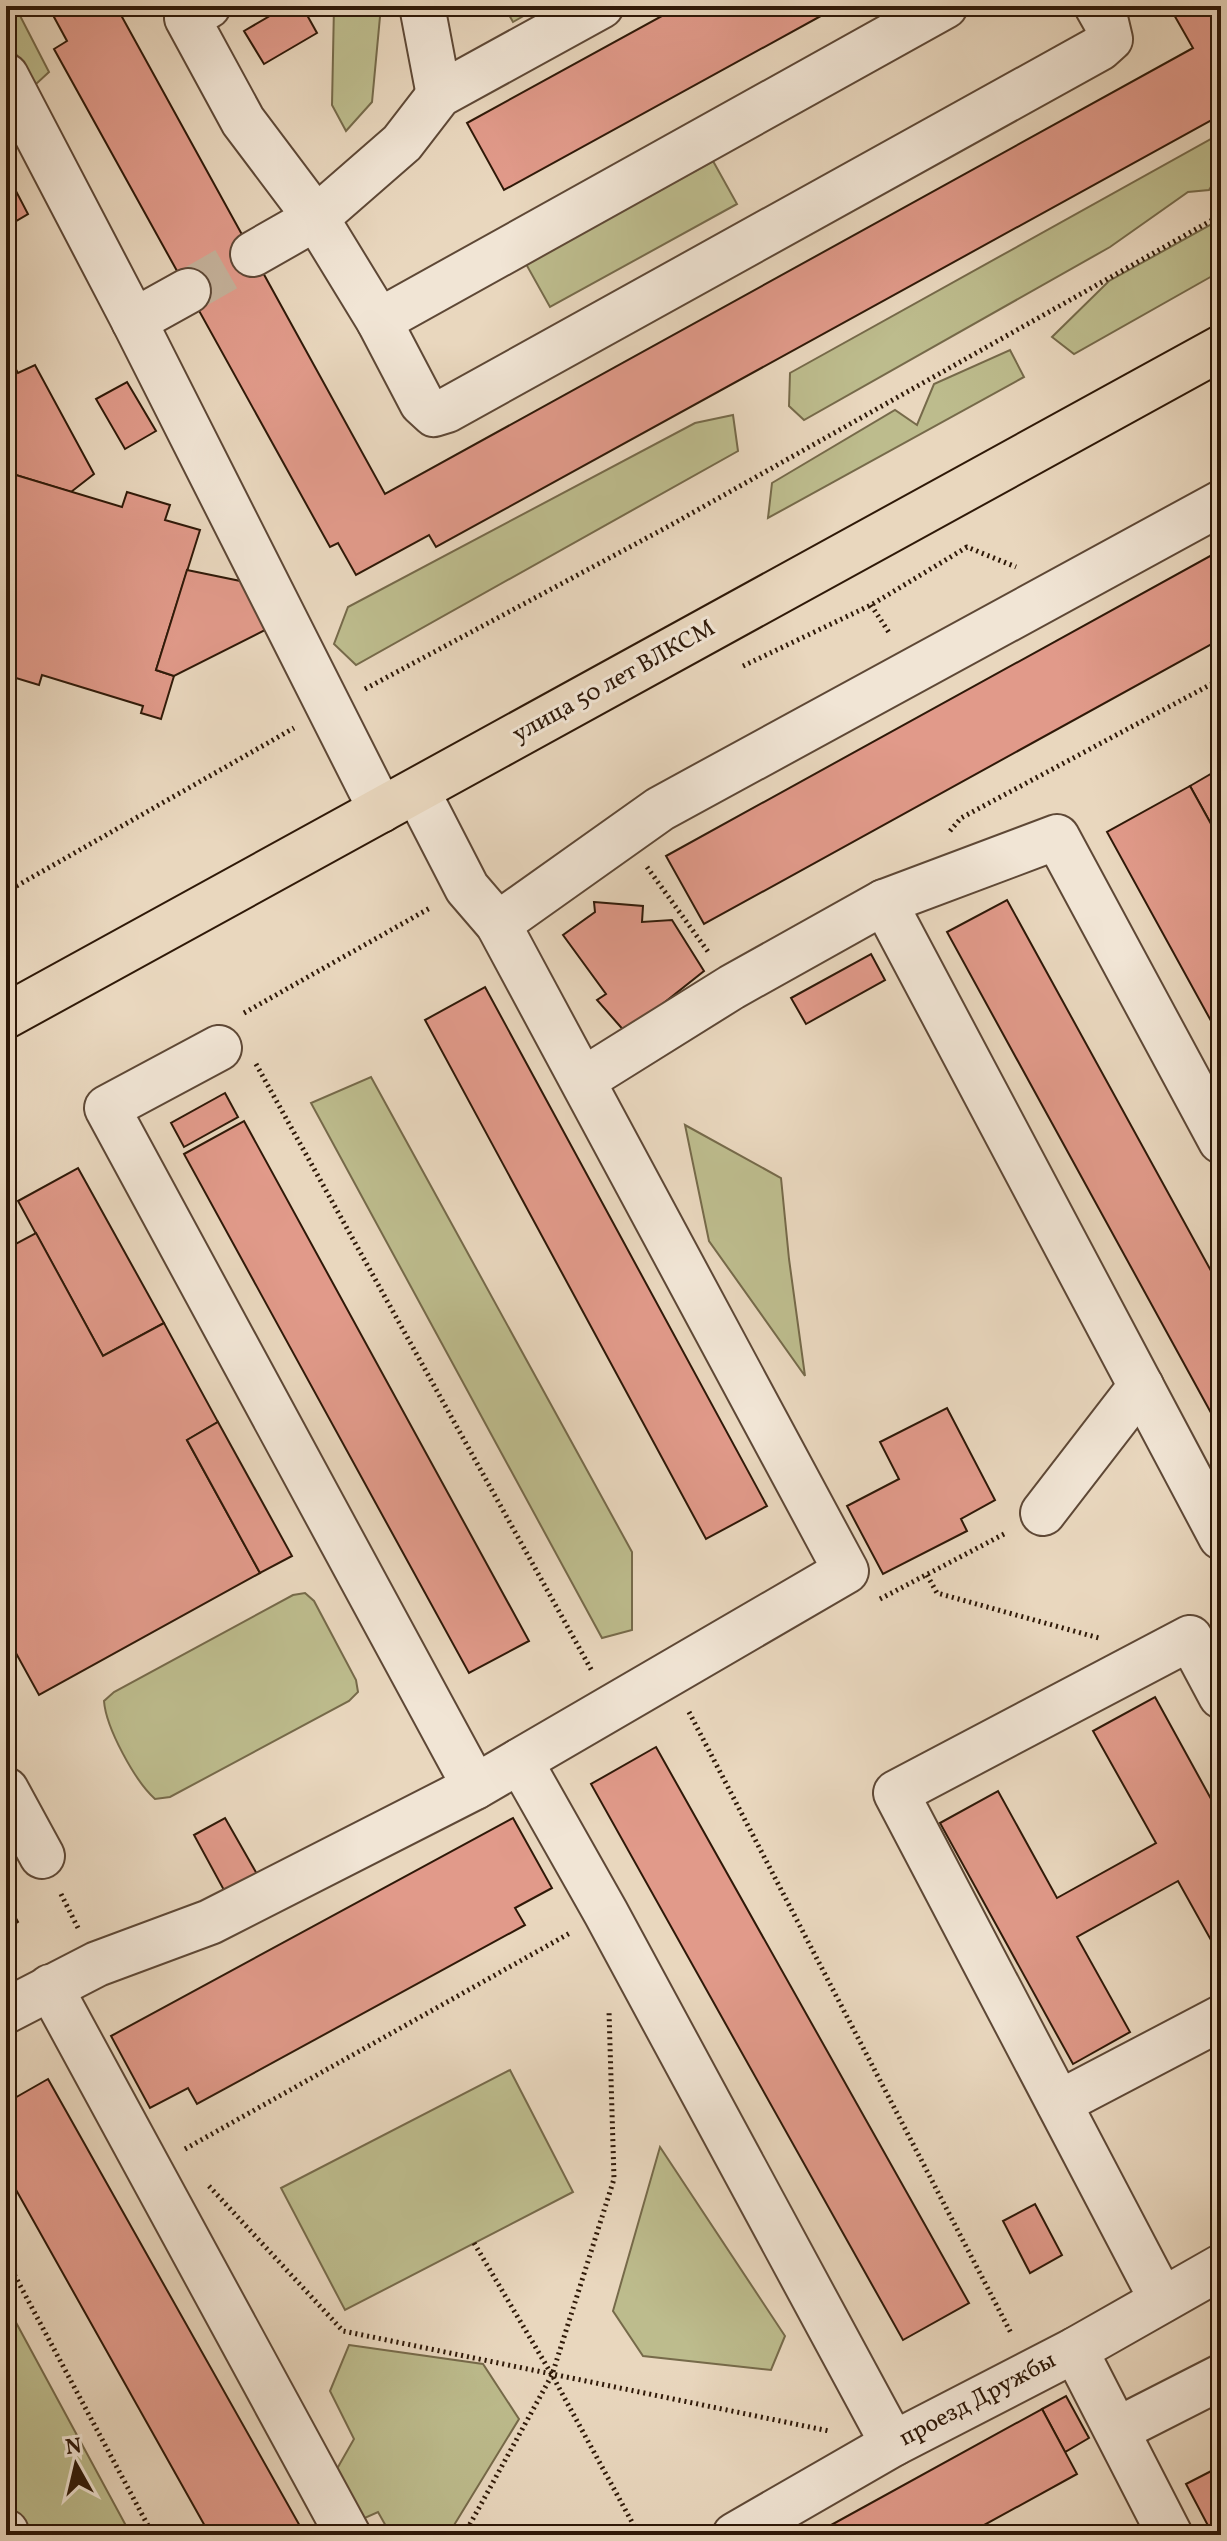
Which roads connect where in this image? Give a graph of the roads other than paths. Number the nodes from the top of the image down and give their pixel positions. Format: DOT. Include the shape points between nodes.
graph roads {
  1 [pos="208,6"];
  2 [pos="422,6"];
  3 [pos="601,6"];
  4 [pos="945,6"];
  5 [pos="1097,6"];
  6 [pos="6,76"];
  7 [pos="439,95"];
  8 [pos="316,218"];
  9 [pos="253,254"];
  10 [pos="188,291"];
  11 [pos="134,321"];
  12 [pos="379,321"];
  13 [pos="1221,348"];
  14 [pos="1221,503"];
  15 [pos="399,800"];
  16 [pos="884,902"];
  17 [pos="498,924"];
  18 [pos="6,1016"];
  19 [pos="237,1055"];
  20 [pos="583,1080"];
  21 [pos="1221,1141"];
  22 [pos="1141,1386"];
  23 [pos="1043,1513"];
  24 [pos="1221,1537"];
  25 [pos="1192,1649"];
  26 [pos="1221,1696"];
  27 [pos="520,1761"];
  28 [pos="475,1787"];
  29 [pos="6,1790"];
  30 [pos="42,1856"];
  31 [pos="50,1987"];
  32 [pos="6,2011"];
  33 [pos="1221,2018"];
  34 [pos="1059,2103"];
  35 [pos="1221,2267"];
  36 [pos="1162,2300"];
  37 [pos="1075,2350"];
  38 [pos="1221,2377"];
  39 [pos="1117,2430"];
  40 [pos="893,2444"];
  41 [pos="348,2535"];
  42 [pos="735,2535"];
  43 [pos="1170,2535"];
  1 -- 8 [label="street" via="187,18 243,121"];
  2 -- 7 [label="street"];
  3 -- 7 [label="street"];
  4 -- 12 [label="street"];
  5 -- 12 [label="street" via="1110,39 1100,48 447,410 434,414 422,403"];
  6 -- 11 [label="street"];
  7 -- 8 [label="street" via="402,143"];
  8 -- 9 [label="street"];
  8 -- 12 [label="street"];
  10 -- 11 [label="street"];
  11 -- 15 [label="street" via="329,708"];
  13 -- 15 [label="main road, улица 50 лет ВЛКСМ"];
  14 -- 17 [label="street" via="660,809"];
  15 -- 17 [label="street"];
  15 -- 18 [label="main road, улица 50 лет ВЛКСМ"];
  16 -- 20 [label="street" via="732,987"];
  16 -- 21 [label="street" via="1057,837"];
  16 -- 22 [label="street"];
  17 -- 20 [label="street"];
  19 -- 28 [label="street" via="107,1108"];
  20 -- 27 [label="street" via="846,1571"];
  22 -- 23 [label="street"];
  22 -- 24 [label="street"];
  25 -- 26 [label="street"];
  25 -- 34 [label="street" via="896,1793"];
  27 -- 28 [label="street"];
  27 -- 40 [label="street"];
  28 -- 31 [label="street" via="210,1922"];
  29 -- 30 [label="street"];
  31 -- 32 [label="street"];
  31 -- 41 [label="street"];
  33 -- 34 [label="street"];
  34 -- 36 [label="street"];
  35 -- 36 [label="street, проезд Дружбы"];
  36 -- 37 [label="street, проезд Дружбы"];
  37 -- 39 [label="street"];
  37 -- 40 [label="street, проезд Дружбы"];
  38 -- 39 [label="street"];
  39 -- 43 [label="street"];
  40 -- 42 [label="street, проезд Дружбы"];
}
